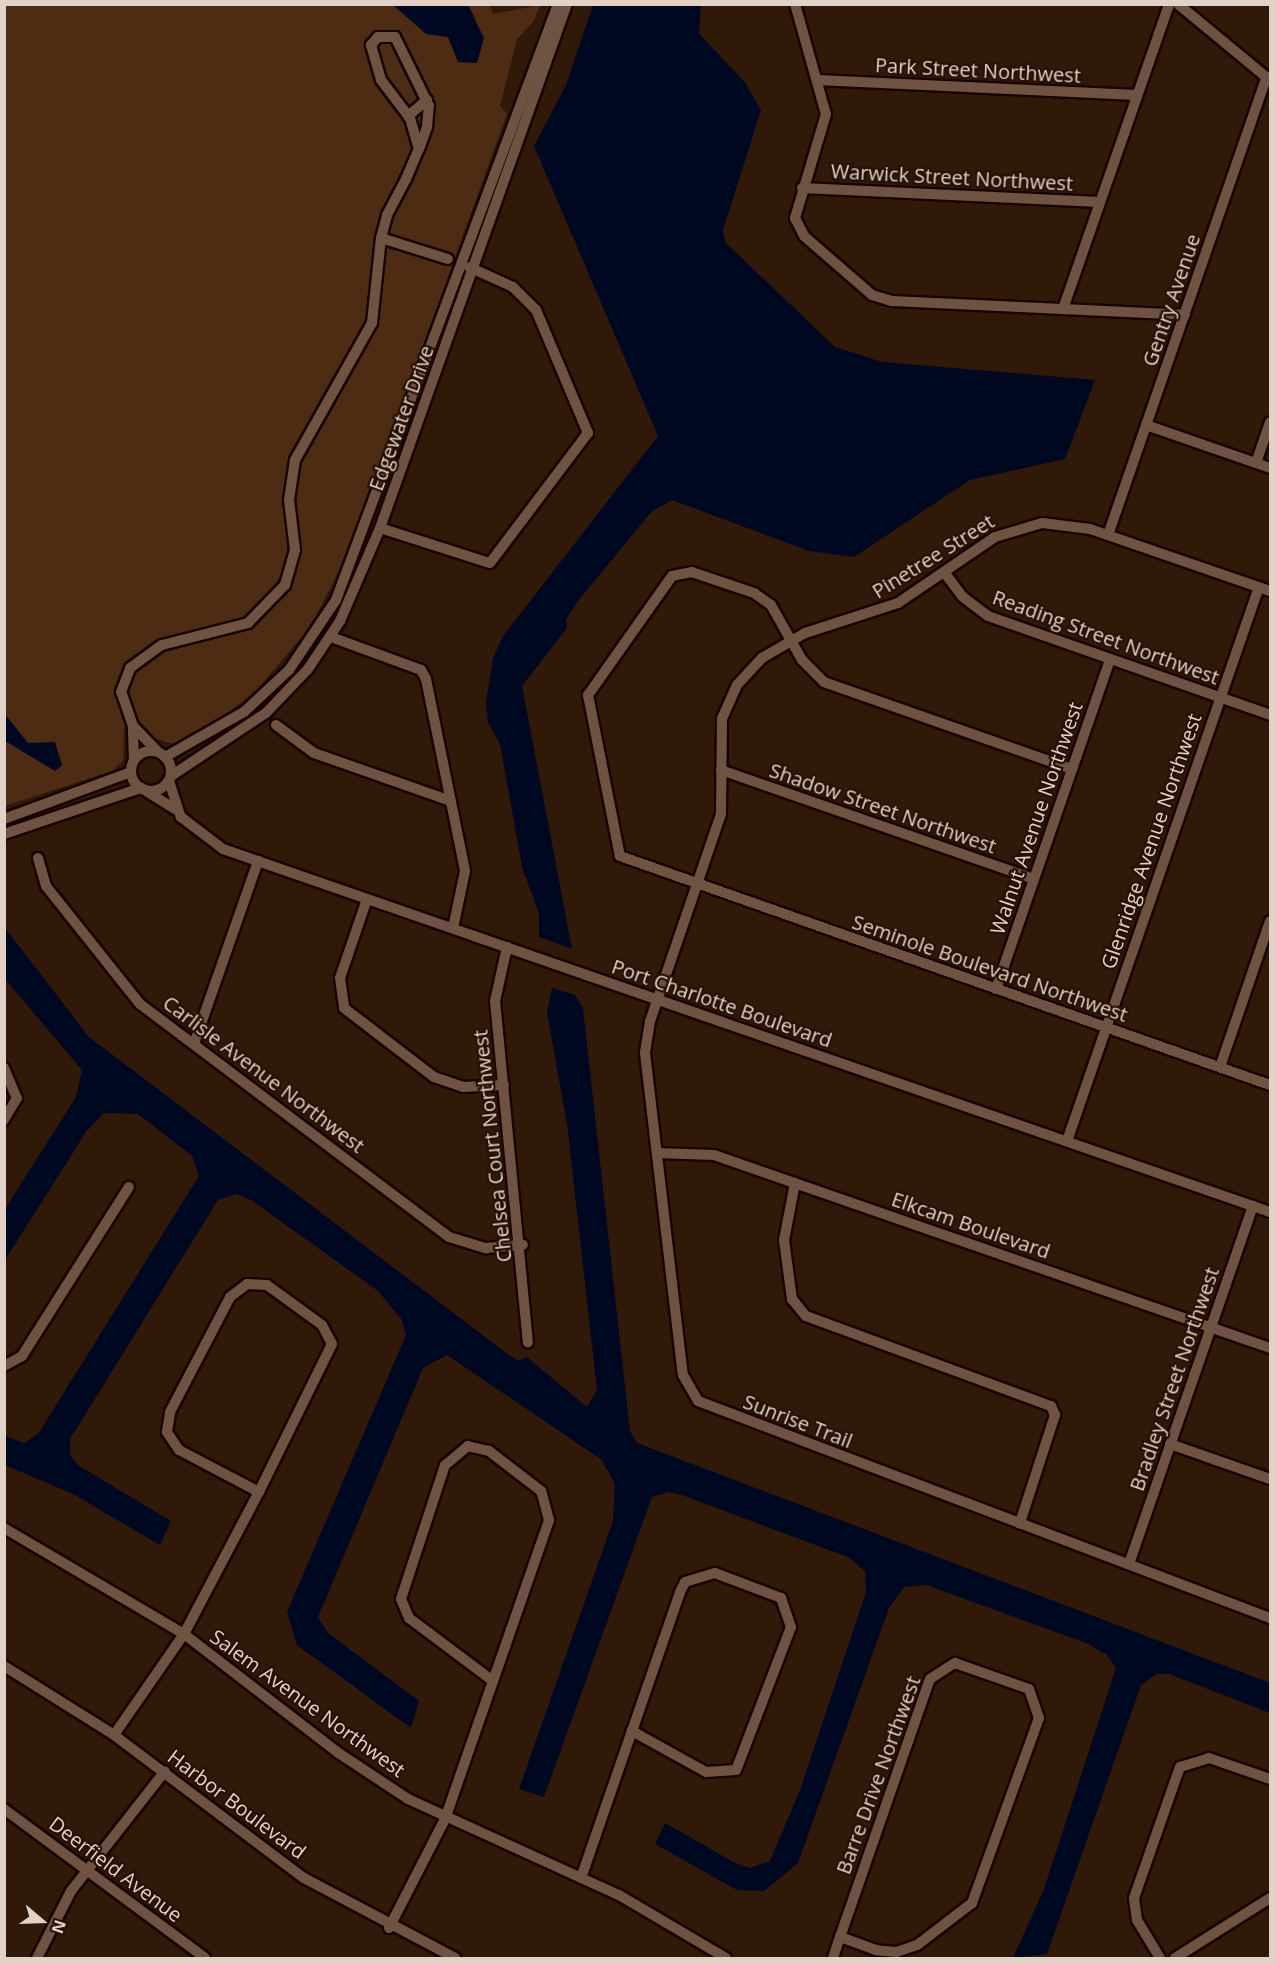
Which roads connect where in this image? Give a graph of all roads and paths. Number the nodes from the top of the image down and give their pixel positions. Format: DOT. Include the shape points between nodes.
graph roads {
  1 [pos="558,4"];
  2 [pos="567,4"];
  3 [pos="795,4"];
  4 [pos="1169,4"];
  5 [pos="1178,4"];
  6 [pos="1269,78"];
  7 [pos="817,80"];
  8 [pos="1137,95"];
  9 [pos="427,100"];
  10 [pos="408,116"];
  11 [pos="419,148"];
  12 [pos="802,188"];
  13 [pos="1100,202"];
  14 [pos="381,238"];
  15 [pos="461,265"];
  16 [pos="474,269"];
  17 [pos="1063,309"];
  18 [pos="1185,315"];
  19 [pos="1270,422"];
  20 [pos="1146,425"];
  21 [pos="1256,463"];
  22 [pos="1270,468"];
  23 [pos="380,528"];
  24 [pos="1108,535"];
  25 [pos="944,572"];
  26 [pos="1258,587"];
  27 [pos="1270,591"];
  28 [pos="331,637"];
  29 [pos="792,639"];
  30 [pos="1110,659"];
  31 [pos="1220,697"];
  32 [pos="1270,715"];
  33 [pos="276,725"];
  34 [pos="134,726"];
  35 [pos="161,754"];
  36 [pos="134,760"];
  37 [pos="1072,769"];
  38 [pos="721,770"];
  39 [pos="131,772"];
  40 [pos="170,778"];
  41 [pos="143,789"];
  42 [pos="451,801"];
  43 [pos="175,808"];
  44 [pos="4,819"];
  45 [pos="4,834"];
  46 [pos="38,858"];
  47 [pos="258,861"];
  48 [pos="1034,879"];
  49 [pos="697,886"];
  50 [pos="367,899"];
  51 [pos="1270,921"];
  52 [pos="453,928"];
  53 [pos="507,947"];
  54 [pos="996,989"];
  55 [pos="658,999"];
  56 [pos="1106,1028"];
  57 [pos="194,1044"];
  58 [pos="1220,1067"];
  59 [pos="4,1068"];
  60 [pos="1270,1084"];
  61 [pos="504,1085"];
  62 [pos="4,1120"];
  63 [pos="1067,1141"];
  64 [pos="657,1153"];
  65 [pos="795,1182"];
  66 [pos="129,1187"];
  67 [pos="1253,1206"];
  68 [pos="1270,1212"];
  69 [pos="523,1245"];
  70 [pos="1211,1327"];
  71 [pos="528,1342"];
  72 [pos="1270,1348"];
  73 [pos="4,1366"];
  74 [pos="1170,1444"];
  75 [pos="1270,1479"];
  76 [pos="259,1492"];
  77 [pos="1020,1523"];
  78 [pos="4,1528"];
  79 [pos="1129,1564"];
  80 [pos="1270,1618"];
  81 [pos="184,1634"];
  82 [pos="4,1666"];
  83 [pos="493,1681"];
  84 [pos="632,1731"];
  85 [pos="114,1735"];
  86 [pos="165,1771"];
  87 [pos="1270,1779"];
  88 [pos="4,1809"];
  89 [pos="445,1819"];
  90 [pos="89,1867"];
  91 [pos="581,1878"];
  92 [pos="1270,1898"];
  93 [pos="389,1928"];
  94 [pos="840,1937"];
  95 [pos="37,1959"];
  96 [pos="205,1959"];
  97 [pos="455,1959"];
  98 [pos="726,1959"];
  99 [pos="833,1959"];
  100 [pos="1160,1959"];
  101 [pos="1175,1959"];
  1 -- 15 [label="street, Edgewater Drive"];
  2 -- 16 [label="street, Edgewater Drive"];
  3 -- 7 [label="street"];
  4 -- 8 [label="street"];
  5 -- 6 [label="street"];
  6 -- 18 [label="street, Gentry Avenue"];
  7 -- 8 [label="street, Park Street Northwest"];
  7 -- 12 [label="street" via="826,114"];
  8 -- 13 [label="street"];
  9 -- 10 [label="street"];
  9 -- 10 [label="street" via="395,37 378,37 371,45 381,80"];
  9 -- 11 [label="street" via="427,127"];
  10 -- 11 [label="street"];
  11 -- 14 [label="street"];
  12 -- 13 [label="street, Warwick Street Northwest"];
  12 -- 17 [label="street" via="795,207 798,228 882,300"];
  13 -- 17 [label="street"];
  14 -- 15 [label="street"];
  14 -- 34 [label="street" via="372,323 295,460 289,500 295,550 285,585 248,623 162,645 130,668 121,692"];
  15 -- 16 [label="street"];
  15 -- 35 [label="street, Edgewater Drive" via="328,616 289,670 244,712"];
  16 -- 23 [label="street, Edgewater Drive"];
  16 -- 23 [label="street" via="513,287 536,309 588,433 490,563"];
  17 -- 18 [label="street"];
  18 -- 20 [label="street, Gentry Avenue"];
  19 -- 21 [label="street"];
  20 -- 21 [label="street"];
  20 -- 24 [label="street, Gentry Avenue"];
  21 -- 22 [label="street"];
  23 -- 28 [label="street, Edgewater Drive"];
  24 -- 25 [label="street, Pinetree Street" via="1066,523 1030,525 995,537"];
  24 -- 26 [label="street, Pinetree Street"];
  25 -- 29 [label="street, Pinetree Street" via="878,612"];
  25 -- 30 [label="street, Reading Street Northwest" via="963,597 988,616"];
  26 -- 27 [label="street, Pinetree Street"];
  26 -- 31 [label="street, Glenridge Avenue Northwest"];
  28 -- 40 [label="street, Edgewater Drive" via="266,713"];
  28 -- 42 [label="street" via="421,670"];
  29 -- 37 [label="street" via="808,669 824,682"];
  29 -- 38 [label="street, Pinetree Street" via="753,666 731,695 720,730"];
  29 -- 49 [label="street, Seminole Boulevard Northwest" via="763,599 682,571 591,685 587,705 620,856"];
  30 -- 31 [label="street, Reading Street Northwest"];
  30 -- 37 [label="street, Walnut Avenue Northwest"];
  31 -- 32 [label="street, Reading Street Northwest"];
  31 -- 56 [label="street, Glenridge Avenue Northwest"];
  33 -- 42 [label="street" via="314,753"];
  34 -- 35 [label="street"];
  34 -- 36 [label="street"];
  35 -- 36 [label="street, Edgewater Drive"];
  35 -- 40 [label="street"];
  36 -- 39 [label="street"];
  37 -- 48 [label="street, Walnut Avenue Northwest"];
  38 -- 48 [label="street, Shadow Street Northwest"];
  38 -- 49 [label="street, Pinetree Street" via="721,814"];
  39 -- 41 [label="street"];
  39 -- 44 [label="street"];
  40 -- 41 [label="street, Edgewater Drive"];
  40 -- 43 [label="street"];
  41 -- 43 [label="street, Port Charlotte Boulevard"];
  41 -- 45 [label="street" via="114,793"];
  42 -- 52 [label="street" via="465,882"];
  43 -- 47 [label="street, Port Charlotte Boulevard" via="204,839"];
  46 -- 57 [label="street, Carlisle Avenue Northwest" via="46,886 124,988"];
  47 -- 50 [label="street, Port Charlotte Boulevard"];
  47 -- 57 [label="street"];
  48 -- 54 [label="street, Walnut Avenue Northwest"];
  49 -- 54 [label="street, Seminole Boulevard Northwest"];
  49 -- 55 [label="street, Pinetree Street"];
  50 -- 52 [label="street, Port Charlotte Boulevard"];
  50 -- 61 [label="street" via="340,978 345,1008 434,1077 463,1087"];
  51 -- 58 [label="street"];
  52 -- 53 [label="street, Port Charlotte Boulevard"];
  53 -- 55 [label="street, Port Charlotte Boulevard"];
  53 -- 61 [label="street, Chelsea Court Northwest" via="495,1001"];
  54 -- 56 [label="street, Seminole Boulevard Northwest"];
  55 -- 63 [label="street, Port Charlotte Boulevard"];
  55 -- 64 [label="street, Sunrise Trail" via="645,1053"];
  56 -- 58 [label="street, Seminole Boulevard Northwest"];
  56 -- 63 [label="street, Glenridge Avenue Northwest"];
  57 -- 69 [label="street, Carlisle Avenue Northwest" via="449,1237 486,1248"];
  58 -- 60 [label="street, Seminole Boulevard Northwest"];
  59 -- 62 [label="street" via="16,1098"];
  61 -- 69 [label="street, Chelsea Court Northwest"];
  63 -- 67 [label="street, Port Charlotte Boulevard"];
  64 -- 65 [label="street, Elkcam Boulevard" via="704,1152"];
  64 -- 77 [label="street, Sunrise Trail" via="683,1375 691,1394 708,1406"];
  65 -- 70 [label="street, Elkcam Boulevard"];
  65 -- 77 [label="street" via="784,1239 792,1299 806,1316 1051,1406 1055,1415"];
  66 -- 73 [label="street" via="22,1356"];
  67 -- 68 [label="street, Port Charlotte Boulevard"];
  67 -- 70 [label="street, Bradley Street Northwest"];
  69 -- 71 [label="street, Chelsea Court Northwest"];
  70 -- 72 [label="street, Elkcam Boulevard"];
  70 -- 74 [label="street, Bradley Street Northwest"];
  74 -- 75 [label="street"];
  74 -- 79 [label="street, Bradley Street Northwest"];
  76 -- 76 [label="street" via="179,1450 167,1422 231,1297 257,1283 322,1325 332,1344"];
  76 -- 81 [label="street"];
  77 -- 79 [label="street, Sunrise Trail"];
  78 -- 81 [label="street, Salem Avenue Northwest"];
  79 -- 80 [label="street, Sunrise Trail"];
  81 -- 85 [label="street"];
  81 -- 89 [label="street, Salem Avenue Northwest" via="337,1752"];
  82 -- 85 [label="street, Harbor Boulevard"];
  83 -- 83 [label="street" via="550,1510 541,1491 489,1451 468,1446 445,1465 400,1599 409,1618"];
  83 -- 89 [label="street"];
  84 -- 84 [label="street" via="706,1772 736,1770 791,1627 781,1598 715,1573 685,1582"];
  84 -- 91 [label="street"];
  85 -- 86 [label="street, Harbor Boulevard"];
  86 -- 90 [label="street"];
  86 -- 93 [label="street, Harbor Boulevard" via="278,1860"];
  87 -- 100 [label="street" via="1209,1758 1180,1767 1134,1898 1137,1920"];
  88 -- 90 [label="street, Deerfield Avenue"];
  89 -- 91 [label="street, Salem Avenue Northwest"];
  89 -- 93 [label="street"];
  90 -- 95 [label="street" via="59,1910"];
  90 -- 96 [label="street, Deerfield Avenue"];
  91 -- 98 [label="street, Salem Avenue Northwest"];
  92 -- 101 [label="street"];
  93 -- 97 [label="street, Harbor Boulevard"];
  94 -- 94 [label="street, Barre Drive Northwest" via="887,1952 908,1950 948,1925 972,1903 1039,1718 1029,1689 965,1664 936,1671"];
  94 -- 99 [label="street, Barre Drive Northwest"];
}
